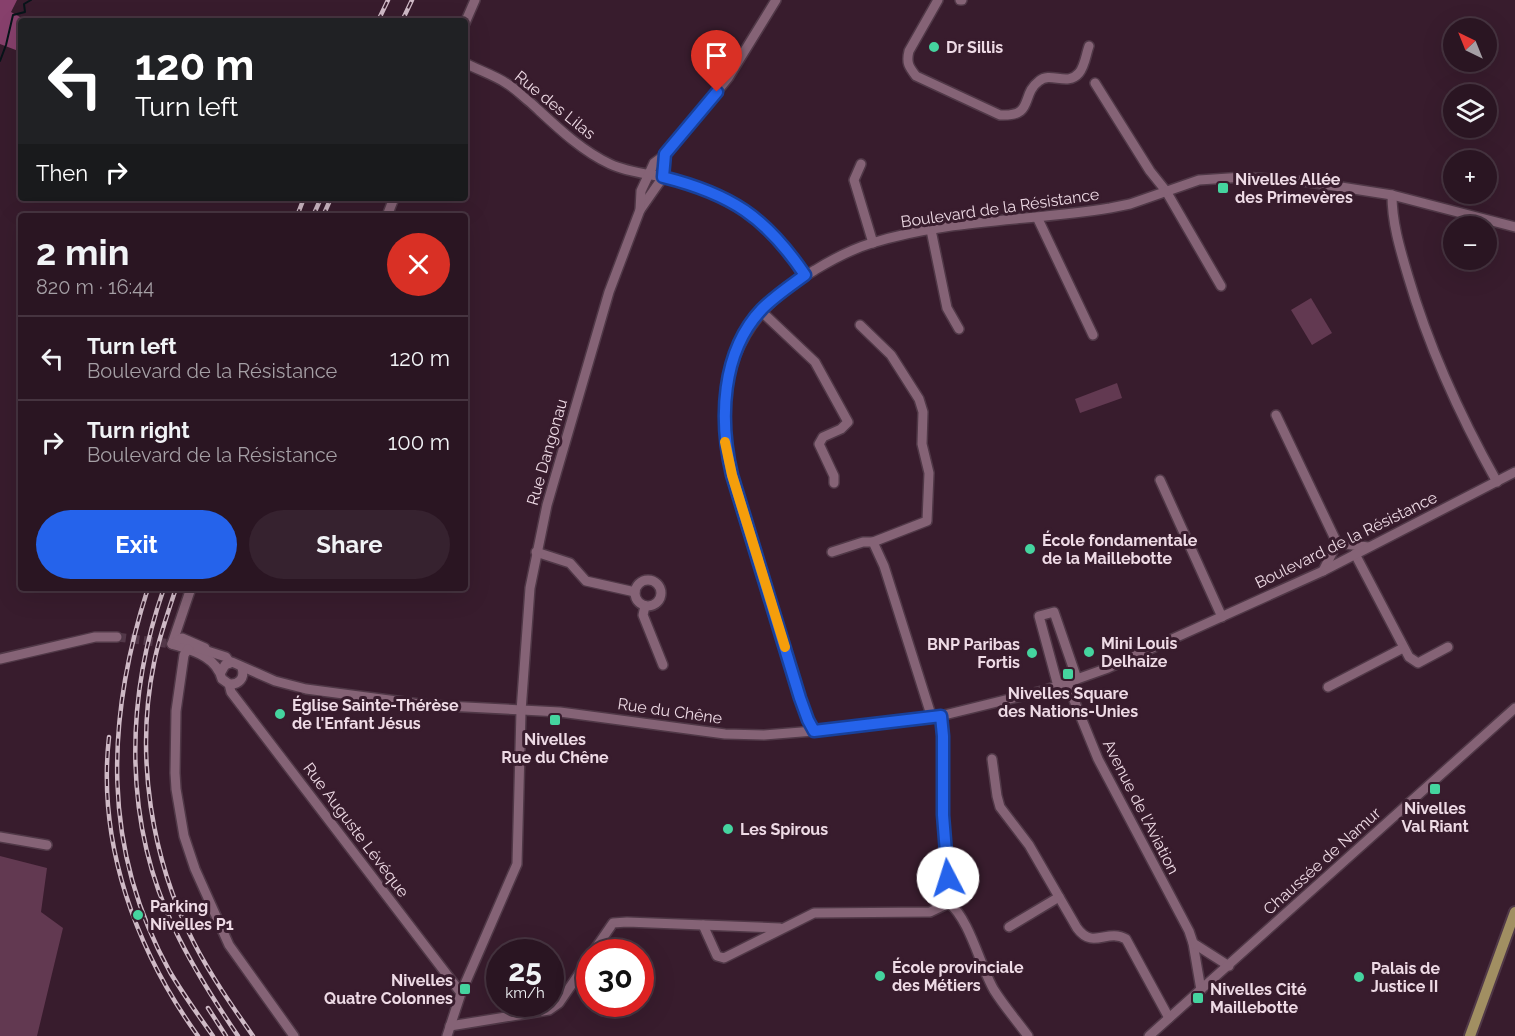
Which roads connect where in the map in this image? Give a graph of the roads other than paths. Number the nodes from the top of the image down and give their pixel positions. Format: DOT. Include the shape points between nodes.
graph roads {
  1 [pos="475,0"];
  2 [pos="776,0"];
  3 [pos="938,0"];
  4 [pos="468,18"];
  5 [pos="1089,46"];
  6 [pos="468,64"];
  7 [pos="1095,83"];
  8 [pos="665,154"];
  9 [pos="861,164"];
  10 [pos="648,174"];
  11 [pos="663,177"];
  12 [pos="1166,191"];
  13 [pos="1392,195"];
  14 [pos="640,210"];
  15 [pos="1037,217"];
  16 [pos="1515,227"];
  17 [pos="931,230"];
  18 [pos="873,243"];
  19 [pos="805,275"];
  20 [pos="1221,286"];
  21 [pos="761,311"];
  22 [pos="860,325"];
  23 [pos="959,329"];
  24 [pos="1093,335"];
  25 [pos="1276,415"];
  26 [pos="1515,472"];
  27 [pos="1160,480"];
  28 [pos="1497,482"];
  29 [pos="834,483"];
  30 [pos="873,542"];
  31 [pos="1337,543"];
  32 [pos="1369,547"];
  33 [pos="536,552"];
  34 [pos="832,552"];
  35 [pos="1355,554"];
  36 [pos="1323,571"];
  37 [pos="190,591"];
  38 [pos="635,591"];
  39 [pos="645,606"];
  40 [pos="1222,617"];
  41 [pos="117,637"];
  42 [pos="172,644"];
  43 [pos="1403,648"];
  44 [pos="1448,648"];
  45 [pos="188,649"];
  46 [pos="212,652"];
  47 [pos="0,659"];
  48 [pos="230,663"];
  49 [pos="663,665"];
  50 [pos="242,668"];
  51 [pos="221,672"];
  52 [pos="1067,683"];
  53 [pos="229,684"];
  54 [pos="1328,687"];
  55 [pos="1515,708"];
  56 [pos="521,711"];
  57 [pos="937,717"];
  58 [pos="814,731"];
  59 [pos="992,759"];
  60 [pos="0,837"];
  61 [pos="48,845"];
  62 [pos="1059,897"];
  63 [pos="949,903"];
  64 [pos="1515,912"];
  65 [pos="703,926"];
  66 [pos="1009,927"];
  67 [pos="782,928"];
  68 [pos="602,939"];
  69 [pos="1193,943"];
  70 [pos="1229,966"];
  71 [pos="576,978"];
  72 [pos="1201,990"];
  73 [pos="461,993"];
  74 [pos="1169,1018"];
  75 [pos="448,1031"];
  76 [pos="294,1036"];
  77 [pos="1028,1036"];
  78 [pos="1149,1036"];
  79 [pos="1470,1036"];
  1 -- 4 [label="street"];
  2 -- 8 [label="street" via="728,78"];
  3 -- 5 [label="street" via="909,51 909,67 916,76 1000,115 1013,115 1024,107 1042,78 1071,79 1079,73"];
  6 -- 10 [label="street, Rue des Lilas" via="507,83 580,146 610,164"];
  7 -- 12 [label="street"];
  8 -- 10 [label="street"];
  8 -- 11 [label="street"];
  9 -- 18 [label="street" via="854,180"];
  10 -- 11 [label="street, Rue des Lilas"];
  10 -- 14 [label="street, Rue Dangonau" via="641,191"];
  11 -- 14 [label="street, Rue Dangonau"];
  11 -- 19 [label="street, Rue des Lilas" via="733,202 774,233"];
  12 -- 13 [label="street, Boulevard de la Résistance" via="1198,180 1244,177"];
  12 -- 15 [label="street, Boulevard de la Résistance" via="1130,204"];
  12 -- 20 [label="street"];
  13 -- 16 [label="street, Boulevard de la Résistance"];
  13 -- 28 [label="street" via="1399,246 1428,336 1445,380"];
  14 -- 33 [label="street, Rue Dangonau" via="609,292"];
  15 -- 17 [label="street, Boulevard de la Résistance"];
  15 -- 24 [label="street"];
  17 -- 18 [label="street, Boulevard de la Résistance"];
  17 -- 23 [label="street" via="947,308"];
  18 -- 19 [label="street, Boulevard de la Résistance"];
  19 -- 21 [label="street, Boulevard de la Résistance"];
  21 -- 29 [label="street" via="815,362 848,422 819,444"];
  21 -- 58 [label="street, Boulevard de la Résistance" via="744,335 731,366 724,409 725,440 732,475 800,698"];
  22 -- 30 [label="street" via="891,355 919,399 923,412 922,444 929,473 927,521"];
  25 -- 31 [label="street"];
  26 -- 28 [label="street, Boulevard de la Résistance"];
  27 -- 40 [label="street"];
  28 -- 32 [label="street, Boulevard de la Résistance"];
  30 -- 34 [label="street"];
  30 -- 57 [label="street"];
  31 -- 32 [label="street"];
  31 -- 36 [label="street"];
  32 -- 35 [label="street, Boulevard de la Résistance"];
  33 -- 38 [label="street" via="570,563 586,581"];
  33 -- 56 [label="street, Rue Dangonau"];
  35 -- 36 [label="street, Boulevard de la Résistance"];
  35 -- 43 [label="street"];
  36 -- 40 [label="street, Boulevard de la Résistance"];
  37 -- 42 [label="street"];
  38 -- 39 [label="street"];
  38 -- 39 [label="street" via="638,584 647,580 659,587 659,600 653,606"];
  39 -- 49 [label="street" via="643,615"];
  40 -- 52 [label="street, Boulevard de la Résistance"];
  41 -- 47 [label="street" via="95,637"];
  42 -- 45 [label="street"];
  42 -- 46 [label="street" via="182,638"];
  43 -- 44 [label="street" via="1418,663"];
  43 -- 54 [label="street"];
  45 -- 46 [label="street" via="191,646"];
  45 -- 51 [label="street" via="205,656"];
  45 -- 76 [label="street" via="176,722 176,789 184,836 229,945"];
  46 -- 48 [label="street" via="226,657"];
  48 -- 50 [label="street"];
  48 -- 51 [label="street"];
  50 -- 53 [label="street" via="241,680"];
  50 -- 56 [label="street, Rue du Chêne" via="306,689 427,705"];
  51 -- 53 [label="street" via="222,679"];
  52 -- 52 [label="street" via="1054,612 1039,616"];
  52 -- 57 [label="street, Boulevard de la Résistance"];
  52 -- 69 [label="street, Avenue de l'Aviation" via="1098,759"];
  53 -- 73 [label="street, Rue Auguste Lévéque" via="231,692"];
  55 -- 70 [label="street, Chaussée de Namur"];
  56 -- 58 [label="street, Rue du Chêne" via="580,714 737,735"];
  56 -- 73 [label="street, Rue Dangonau" via="517,864"];
  57 -- 58 [label="street, Boulevard de la Résistance"];
  57 -- 63 [label="street" via="943,736"];
  59 -- 62 [label="street" via="1000,807 1029,845"];
  60 -- 61 [label="street"];
  62 -- 66 [label="street"];
  62 -- 74 [label="street" via="1082,936 1096,939 1119,935 1129,943"];
  63 -- 67 [label="street" via="930,912 814,913"];
  63 -- 77 [label="street" via="957,909 993,988"];
  64 -- 79 [label="main road"];
  65 -- 67 [label="street"];
  65 -- 67 [label="street" via="717,956 724,958"];
  65 -- 68 [label="street" via="613,923"];
  69 -- 70 [label="street"];
  69 -- 72 [label="street, Avenue de l'Aviation"];
  70 -- 72 [label="street, Chaussée de Namur"];
  71 -- 75 [label="street" via="559,1003 549,1010"];
  72 -- 74 [label="street, Chaussée de Namur"];
  73 -- 75 [label="street, Rue Dangonau"];
  74 -- 78 [label="street, Chaussée de Namur"];
}
